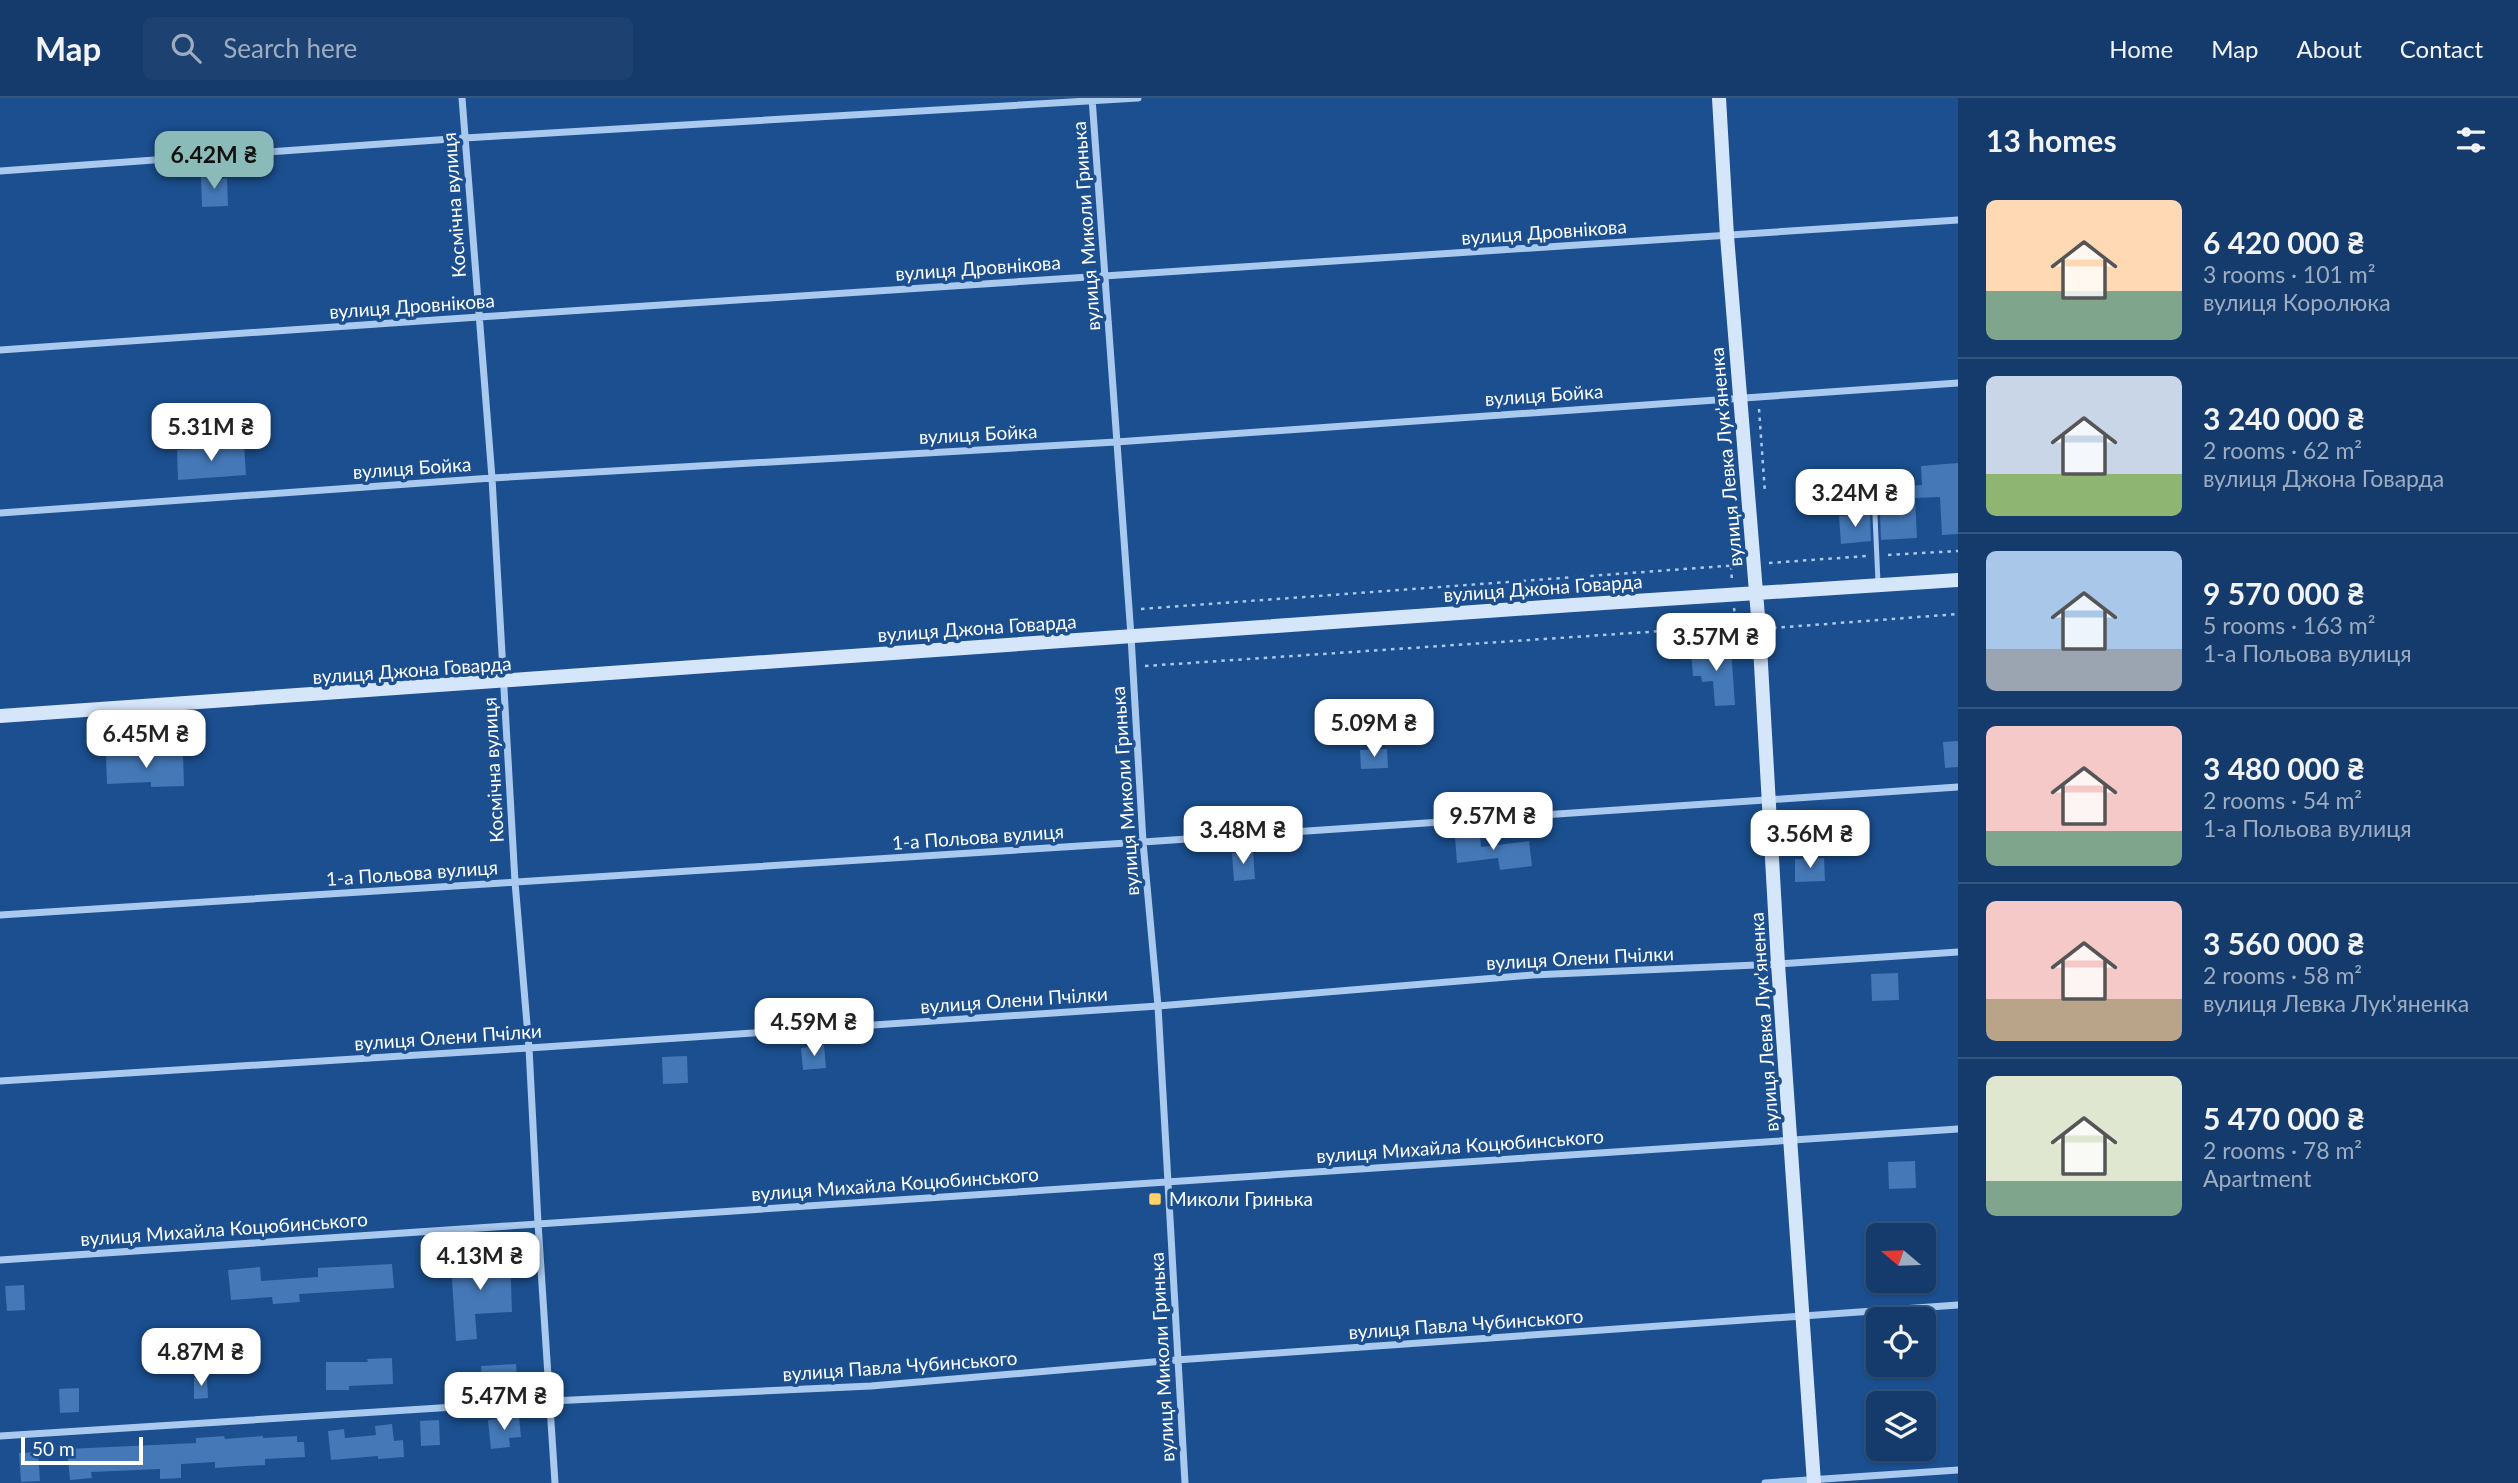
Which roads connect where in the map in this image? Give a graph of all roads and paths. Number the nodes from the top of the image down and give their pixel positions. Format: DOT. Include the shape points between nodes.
graph roads {
  1 [pos="462,98"];
  2 [pos="1138,98"];
  3 [pos="1719,98"];
  4 [pos="1093,100"];
  5 [pos="465,138"];
  6 [pos="0,171"];
  7 [pos="1958,220"];
  8 [pos="1727,236"];
  9 [pos="1105,275"];
  10 [pos="479,317"];
  11 [pos="0,351"];
  12 [pos="1958,383"];
  13 [pos="1741,397"];
  14 [pos="1116,442"];
  15 [pos="492,478"];
  16 [pos="0,513"];
  17 [pos="1875,516"];
  18 [pos="1958,551"];
  19 [pos="1877,556"];
  20 [pos="1754,564"];
  21 [pos="1958,580"];
  22 [pos="1878,585"];
  23 [pos="1756,593"];
  24 [pos="1129,610"];
  25 [pos="1958,614"];
  26 [pos="1759,629"];
  27 [pos="1131,635"];
  28 [pos="1133,666"];
  29 [pos="503,683"];
  30 [pos="0,716"];
  31 [pos="1958,786"];
  32 [pos="1769,799"];
  33 [pos="1143,842"];
  34 [pos="515,882"];
  35 [pos="0,915"];
  36 [pos="1958,952"];
  37 [pos="1778,964"];
  38 [pos="1158,1006"];
  39 [pos="530,1048"];
  40 [pos="0,1081"];
  41 [pos="1958,1129"];
  42 [pos="1791,1140"];
  43 [pos="1168,1182"];
  44 [pos="538,1223"];
  45 [pos="0,1260"];
  46 [pos="1958,1305"];
  47 [pos="1802,1317"];
  48 [pos="1177,1360"];
  49 [pos="551,1401"];
  50 [pos="0,1436"];
  51 [pos="1958,1469"];
  52 [pos="1814,1481"];
  53 [pos="555,1483"];
  54 [pos="1185,1483"];
  55 [pos="1765,1483"];
  1 -- 5 [label="street, Космічна вулиця"];
  2 -- 4 [label="street"];
  3 -- 8 [label="street, вулиця Левка Лук'яненка"];
  4 -- 5 [label="street"];
  4 -- 9 [label="street, вулиця Миколи Гринька"];
  5 -- 6 [label="street"];
  5 -- 10 [label="street, Космічна вулиця"];
  7 -- 8 [label="street, вулиця Дровнікова"];
  8 -- 9 [label="street, вулиця Дровнікова"];
  8 -- 13 [label="street, вулиця Левка Лук'яненка"];
  9 -- 10 [label="street, вулиця Дровнікова"];
  9 -- 14 [label="street, вулиця Миколи Гринька"];
  10 -- 11 [label="street, вулиця Дровнікова"];
  10 -- 15 [label="street, Космічна вулиця"];
  12 -- 13 [label="street, вулиця Бойка"];
  13 -- 14 [label="street, вулиця Бойка"];
  13 -- 20 [label="street, вулиця Левка Лук'яненка"];
  14 -- 15 [label="street, вулиця Бойка"];
  14 -- 24 [label="street, вулиця Миколи Гринька"];
  15 -- 16 [label="street, вулиця Бойка"];
  15 -- 29 [label="street, Космічна вулиця"];
  17 -- 19 [label="lane"];
  18 -- 19 [label="path"];
  19 -- 20 [label="path"];
  19 -- 22 [label="lane"];
  20 -- 23 [label="street, вулиця Левка Лук'яненка"];
  20 -- 24 [label="path"];
  21 -- 22 [label="street, вулиця Джона Говарда"];
  22 -- 23 [label="street, вулиця Джона Говарда"];
  23 -- 26 [label="street, вулиця Левка Лук'яненка"];
  23 -- 27 [label="street, вулиця Джона Говарда"];
  24 -- 27 [label="street, вулиця Миколи Гринька"];
  25 -- 26 [label="path"];
  26 -- 28 [label="path" via="1736,631 1736,626"];
  26 -- 32 [label="street, вулиця Левка Лук'яненка"];
  27 -- 28 [label="street, вулиця Миколи Гринька"];
  27 -- 29 [label="street, вулиця Джона Говарда"];
  28 -- 33 [label="street, вулиця Миколи Гринька"];
  29 -- 30 [label="street, вулиця Джона Говарда"];
  29 -- 34 [label="street, Космічна вулиця"];
  31 -- 32 [label="street, 1-а Польова вулиця"];
  32 -- 33 [label="street, 1-а Польова вулиця"];
  32 -- 37 [label="street, вулиця Левка Лук'яненка"];
  33 -- 34 [label="street, 1-а Польова вулиця"];
  33 -- 38 [label="street, вулиця Миколи Гринька"];
  34 -- 35 [label="street, 1-а Польова вулиця"];
  34 -- 39 [label="street, Космічна вулиця"];
  36 -- 37 [label="street, вулиця Олени Пчілки"];
  37 -- 38 [label="street, вулиця Олени Пчілки" via="1532,975"];
  37 -- 42 [label="street, вулиця Левка Лук'яненка"];
  38 -- 39 [label="street, вулиця Олени Пчілки"];
  38 -- 43 [label="street, вулиця Миколи Гринька"];
  39 -- 40 [label="street, вулиця Олени Пчілки"];
  39 -- 44 [label="street, Космічна вулиця"];
  41 -- 42 [label="street, вулиця Михайла Коцюбинського"];
  42 -- 43 [label="street, вулиця Михайла Коцюбинського"];
  42 -- 47 [label="street, вулиця Левка Лук'яненка"];
  43 -- 44 [label="street, вулиця Михайла Коцюбинського"];
  43 -- 48 [label="street, вулиця Миколи Гринька"];
  44 -- 45 [label="street, вулиця Михайла Коцюбинського"];
  44 -- 49 [label="street, Космічна вулиця"];
  46 -- 47 [label="street, вулиця Павла Чубинського"];
  47 -- 48 [label="street, вулиця Павла Чубинського"];
  47 -- 52 [label="street, вулиця Левка Лук'яненка"];
  48 -- 49 [label="street, вулиця Павла Чубинського" via="872,1386"];
  48 -- 54 [label="street, вулиця Миколи Гринька"];
  49 -- 50 [label="street, вулиця Павла Чубинського"];
  49 -- 53 [label="street, Космічна вулиця"];
  51 -- 52 [label="street"];
  52 -- 55 [label="street"];
}
